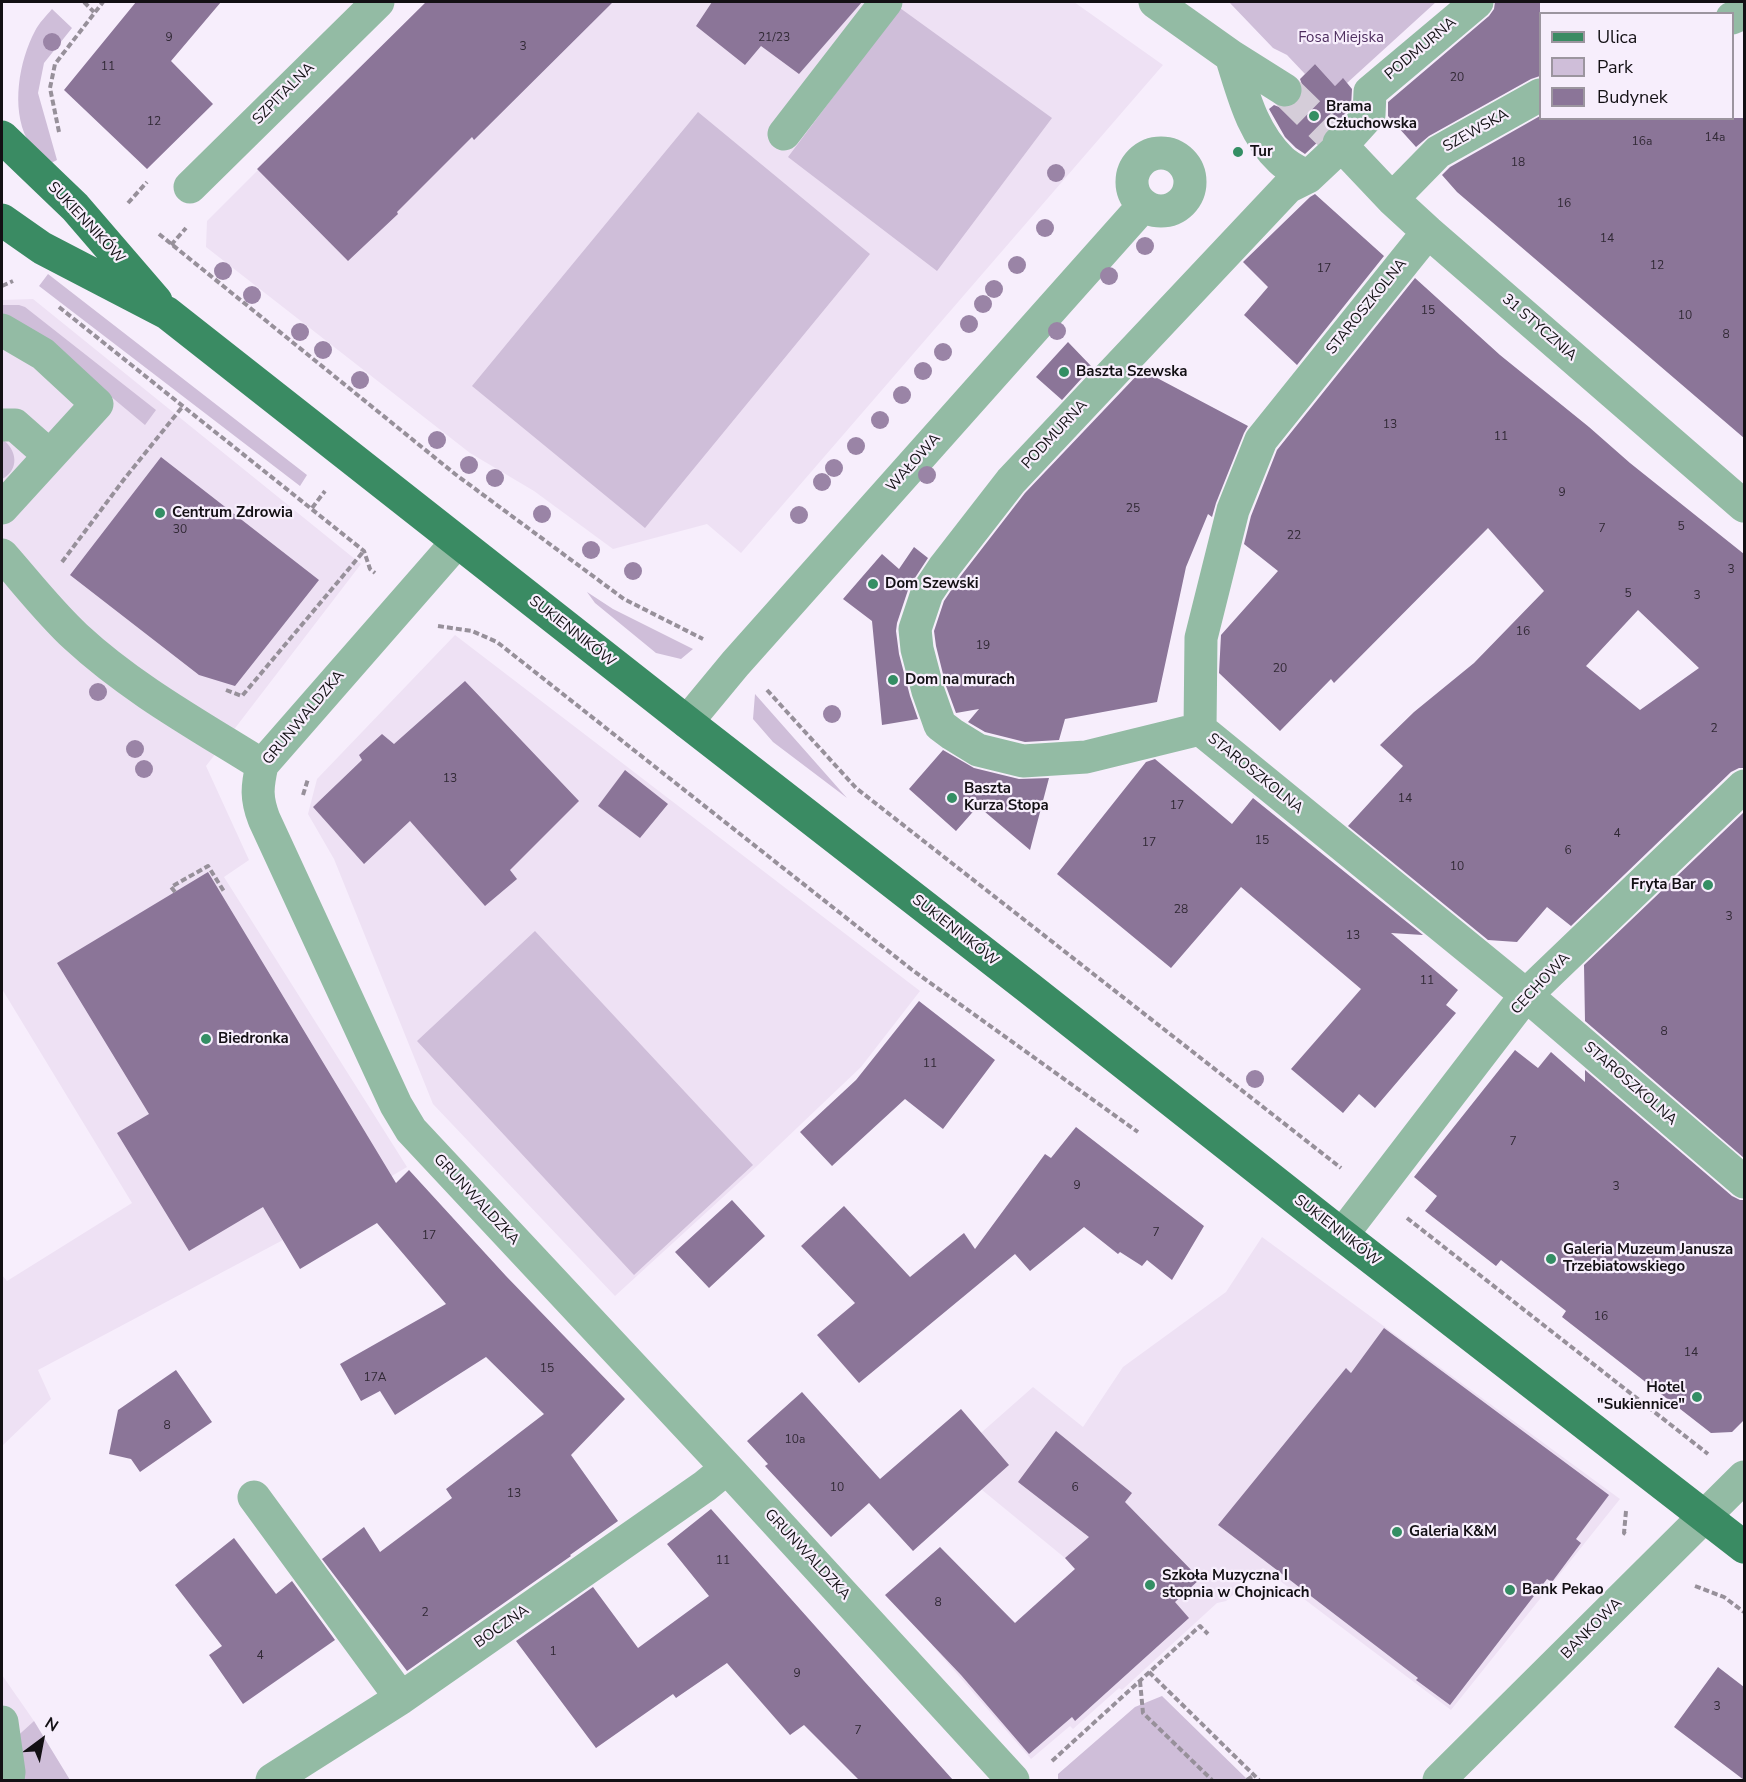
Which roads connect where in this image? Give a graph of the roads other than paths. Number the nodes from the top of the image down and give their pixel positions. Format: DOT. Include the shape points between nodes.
graph roads {
  1 [pos="378,2"];
  2 [pos="885,2"];
  3 [pos="1155,2"];
  4 [pos="1477,2"];
  5 [pos="1231,56"];
  6 [pos="1286,90"];
  7 [pos="1539,96"];
  8 [pos="784,134"];
  9 [pos="2,136"];
  10 [pos="1340,144"];
  11 [pos="1308,177"];
  12 [pos="190,187"];
  13 [pos="1392,199"];
  14 [pos="1143,206"];
  15 [pos="2,220"];
  16 [pos="1428,232"];
  17 [pos="167,314"];
  18 [pos="2,330"];
  19 [pos="2,425"];
  20 [pos="49,454"];
  21 [pos="1744,506"];
  22 [pos="2,508"];
  23 [pos="457,542"];
  24 [pos="2,555"];
  25 [pos="687,722"];
  26 [pos="1200,729"];
  27 [pos="262,765"];
  28 [pos="1744,786"];
  29 [pos="1526,995"];
  30 [pos="1744,1182"];
  31 [pos="1342,1235"];
  32 [pos="727,1468"];
  33 [pos="1744,1477"];
  34 [pos="254,1497"];
  35 [pos="1704,1516"];
  36 [pos="1744,1547"];
  37 [pos="401,1698"];
  38 [pos="2,1722"];
  39 [pos="8,1780"];
  40 [pos="273,1780"];
  41 [pos="1013,1780"];
  42 [pos="1439,1780"];
  1 -- 12 [label="street, SZPITALNA"];
  2 -- 8 [label="street"];
  3 -- 5 [label="street"];
  4 -- 10 [label="street, PODMURNA" via="1370,92 1369,115"];
  5 -- 6 [label="street"];
  5 -- 11 [label="street" via="1251,119 1262,138 1282,161"];
  7 -- 13 [label="street, SZEWSKA" via="1438,152"];
  9 -- 17 [label="main road, SUKIENNIKÓW" via="75,207"];
  10 -- 11 [label="street, PODMURNA"];
  10 -- 13 [label="street, 31 STYCZNIA"];
  11 -- 26 [label="street, PODMURNA" via="1288,187 1011,481 927,593 915,629 917,649 940,725 978,750 1023,761 1086,757"];
  13 -- 16 [label="street, 31 STYCZNIA"];
  14 -- 25 [label="street, WAŁOWA"];
  15 -- 17 [label="main road, SUKIENNIKÓW" via="42,248"];
  16 -- 21 [label="street, 31 STYCZNIA"];
  16 -- 26 [label="street, STAROSZKOLNA" via="1261,440 1233,510 1201,638"];
  17 -- 23 [label="main road, SUKIENNIKÓW"];
  18 -- 20 [label="street" via="43,354 97,404"];
  19 -- 20 [label="street" via="15,425"];
  20 -- 22 [label="street"];
  23 -- 25 [label="main road, SUKIENNIKÓW"];
  23 -- 27 [label="street, GRUNWALDZKA"];
  24 -- 27 [label="street" via="74,635 102,659 146,693"];
  25 -- 31 [label="main road, SUKIENNIKÓW"];
  26 -- 29 [label="street, STAROSZKOLNA"];
  27 -- 32 [label="street, GRUNWALDZKA" via="258,802 264,819 411,1130"];
  28 -- 29 [label="street, CECHOWA"];
  29 -- 30 [label="street, STAROSZKOLNA"];
  29 -- 31 [label="street, CECHOWA"];
  31 -- 35 [label="main road, SUKIENNIKÓW"];
  32 -- 37 [label="street, BOCZNA"];
  32 -- 41 [label="street, GRUNWALDZKA"];
  33 -- 35 [label="street, BANKOWA"];
  34 -- 37 [label="street"];
  35 -- 36 [label="main road, SUKIENNIKÓW"];
  35 -- 42 [label="street, BANKOWA"];
  37 -- 40 [label="street, BOCZNA"];
  38 -- 39 [label="street"];
}
